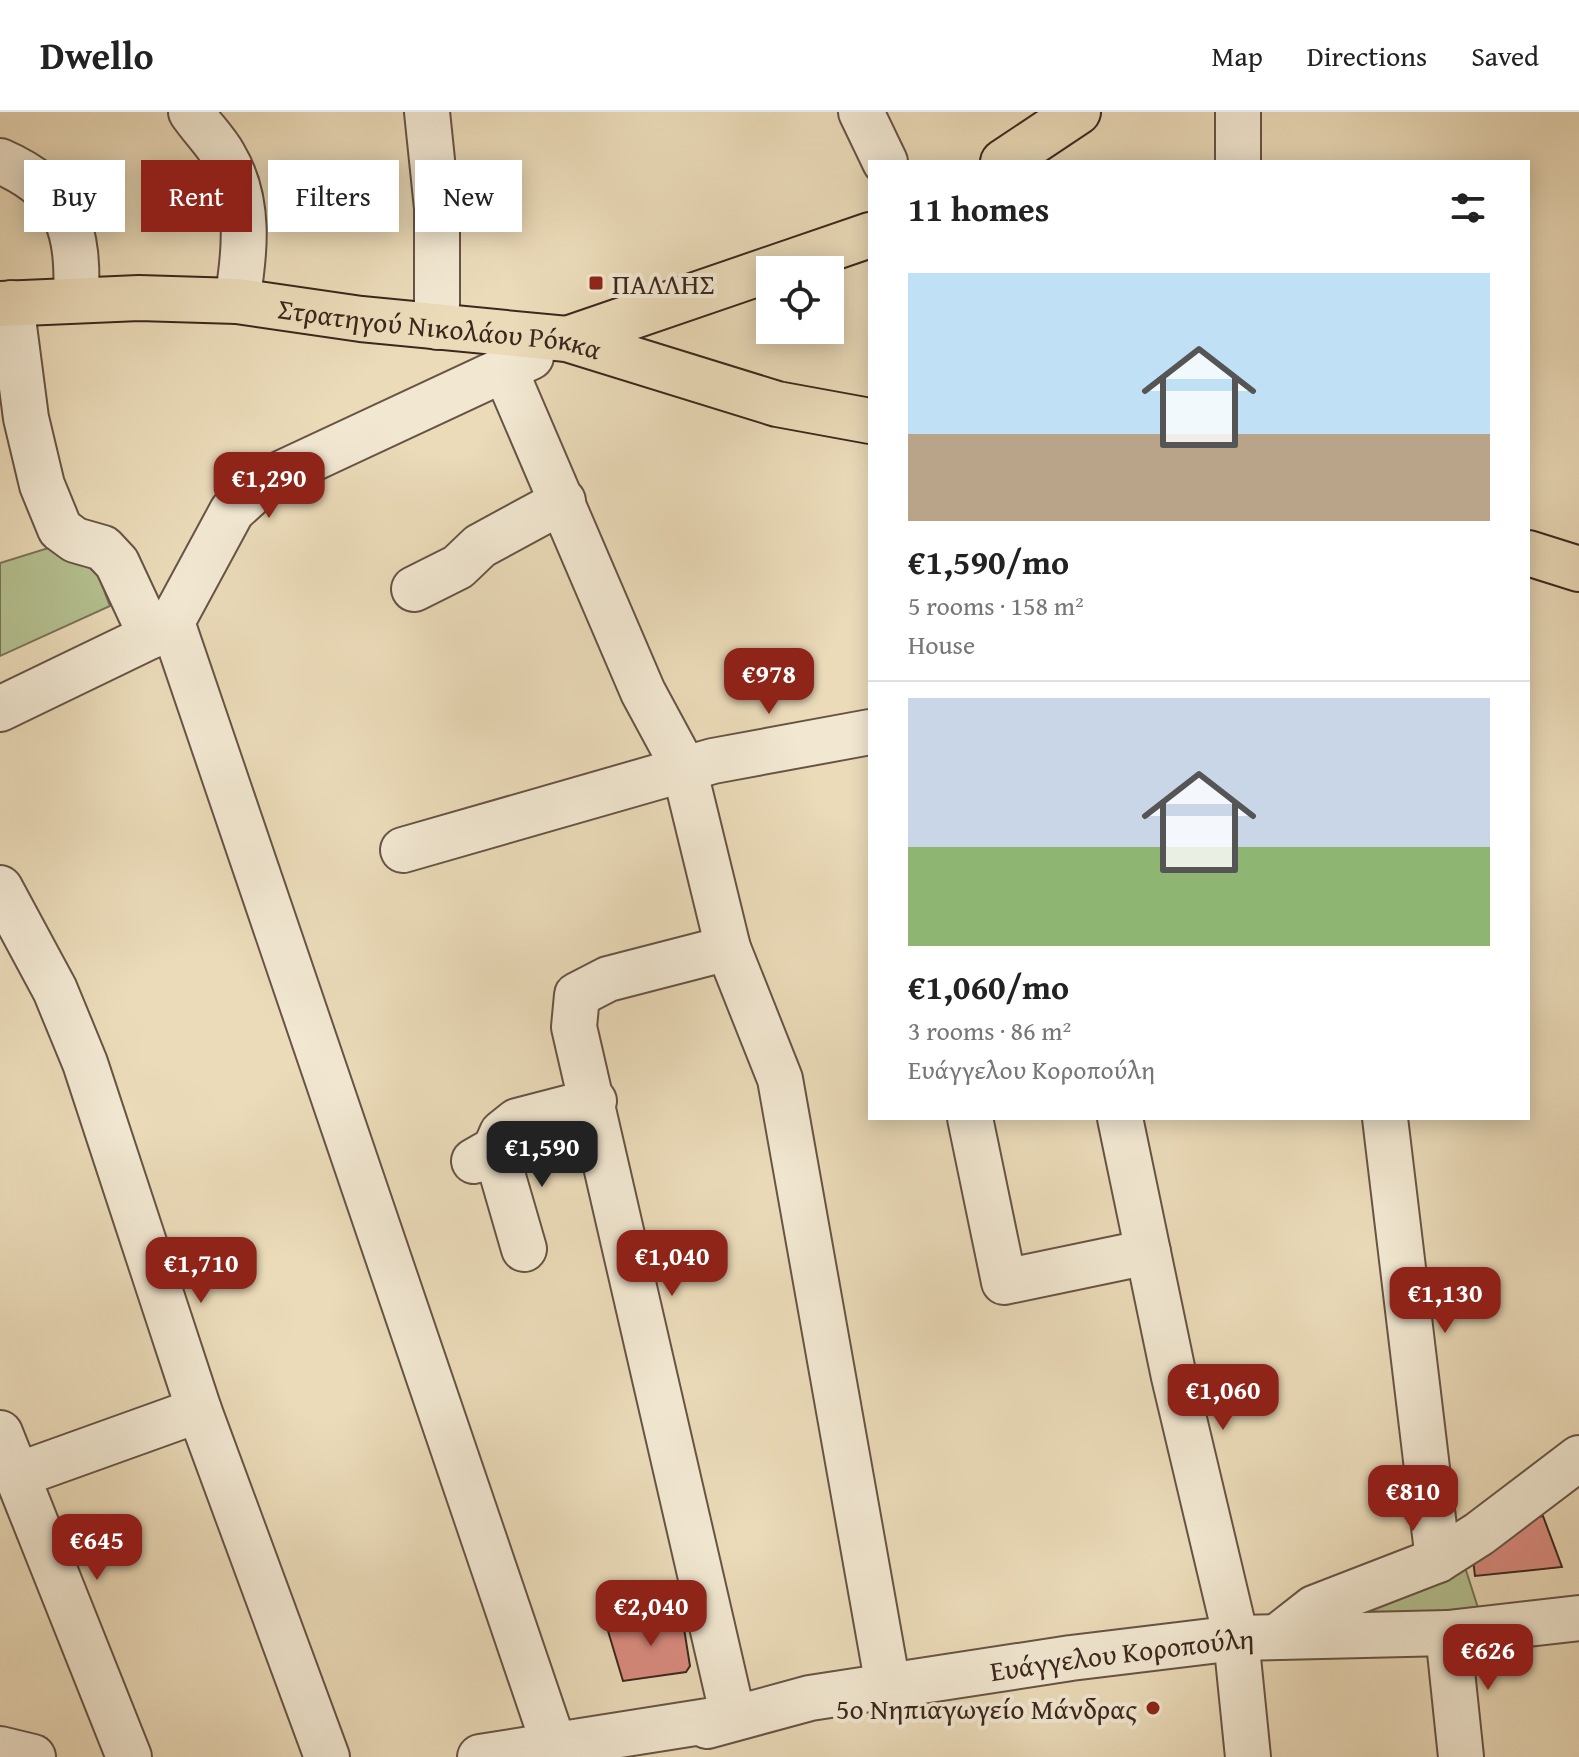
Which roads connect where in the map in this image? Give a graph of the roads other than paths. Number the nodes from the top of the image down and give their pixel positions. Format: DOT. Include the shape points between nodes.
graph roads {
  1 [pos="191,112"];
  2 [pos="427,112"];
  3 [pos="861,112"];
  4 [pos="1078,112"];
  5 [pos="1238,112"];
  6 [pos="884,160"];
  7 [pos="1006,160"];
  8 [pos="1238,160"];
  9 [pos="0,161"];
  10 [pos="868,236"];
  11 [pos="76,300"];
  12 [pos="237,301"];
  13 [pos="5,304"];
  14 [pos="437,327"];
  15 [pos="567,339"];
  16 [pos="505,370"];
  17 [pos="868,421"];
  18 [pos="563,501"];
  19 [pos="1530,554"];
  20 [pos="1579,569"];
  21 [pos="414,589"];
  22 [pos="161,629"];
  23 [pos="0,709"];
  24 [pos="868,732"];
  25 [pos="684,768"];
  26 [pos="403,850"];
  27 [pos="0,888"];
  28 [pos="728,948"];
  29 [pos="594,1101"];
  30 [pos="970,1120"];
  31 [pos="1120,1120"];
  32 [pos="1385,1120"];
  33 [pos="524,1249"];
  34 [pos="1148,1252"];
  35 [pos="199,1410"];
  36 [pos="0,1433"];
  37 [pos="1579,1458"];
  38 [pos="18,1475"];
  39 [pos="1438,1560"];
  40 [pos="1579,1618"];
  41 [pos="1448,1633"];
  42 [pos="1257,1638"];
  43 [pos="888,1686"];
  44 [pos="733,1717"];
  45 [pos="554,1745"];
  46 [pos="0,1749"];
  47 [pos="33,1757"];
  48 [pos="129,1757"];
  49 [pos="327,1757"];
  50 [pos="480,1757"];
  51 [pos="627,1757"];
  52 [pos="1248,1757"];
  53 [pos="1461,1757"];
  1 -- 12 [label="street" via="226,159 238,186 246,248"];
  2 -- 14 [label="street" via="437,208"];
  3 -- 6 [label="street"];
  4 -- 7 [label="main road"];
  5 -- 8 [label="street"];
  9 -- 11 [label="street" via="37,181 59,201 75,241"];
  10 -- 15 [label="main road"];
  11 -- 12 [label="main road, Στρατηγού Νικολάου Ρόκκα"];
  11 -- 13 [label="main road, Στρατηγού Νικολάου Ρόκκα"];
  12 -- 14 [label="main road, Στρατηγού Νικολάου Ρόκκα"];
  13 -- 22 [label="street" via="42,485 60,529 103,548"];
  14 -- 15 [label="main road, Στρατηγού Νικολάου Ρόκκα"];
  15 -- 16 [label="street"];
  15 -- 17 [label="main road, Στρατηγού Νικολάου Ρόκκα" via="777,404"];
  16 -- 18 [label="street"];
  16 -- 22 [label="street" via="265,481 246,495"];
  18 -- 21 [label="street"];
  18 -- 25 [label="street" via="643,692"];
  19 -- 20 [label="main road"];
  22 -- 23 [label="street"];
  22 -- 45 [label="street"];
  24 -- 25 [label="street"];
  25 -- 26 [label="street"];
  25 -- 28 [label="street"];
  27 -- 35 [label="street" via="55,990 85,1063"];
  28 -- 29 [label="street" via="608,979 577,995 574,1027"];
  28 -- 43 [label="street" via="780,1079"];
  29 -- 33 [label="street" via="517,1121 484,1155"];
  29 -- 44 [label="street"];
  30 -- 34 [label="street" via="1004,1282"];
  31 -- 34 [label="street"];
  32 -- 39 [label="street"];
  34 -- 42 [label="street"];
  35 -- 38 [label="street"];
  35 -- 49 [label="street"];
  36 -- 38 [label="street"];
  37 -- 39 [label="street"];
  38 -- 48 [label="street"];
  39 -- 42 [label="street" via="1314,1608"];
  40 -- 41 [label="street, Ευάγγελου Κοροπούλη"];
  41 -- 42 [label="street, Ευάγγελου Κοροπούλη"];
  41 -- 53 [label="street"];
  42 -- 43 [label="street, Ευάγγελου Κοροπούλη" via="1071,1658"];
  42 -- 52 [label="street"];
  43 -- 44 [label="street, Ευάγγελου Κοροπούλη"];
  44 -- 45 [label="street"];
  44 -- 51 [label="street, Ευάγγελου Κοροπούλη"];
  45 -- 50 [label="street"];
  46 -- 47 [label="street"];
}
